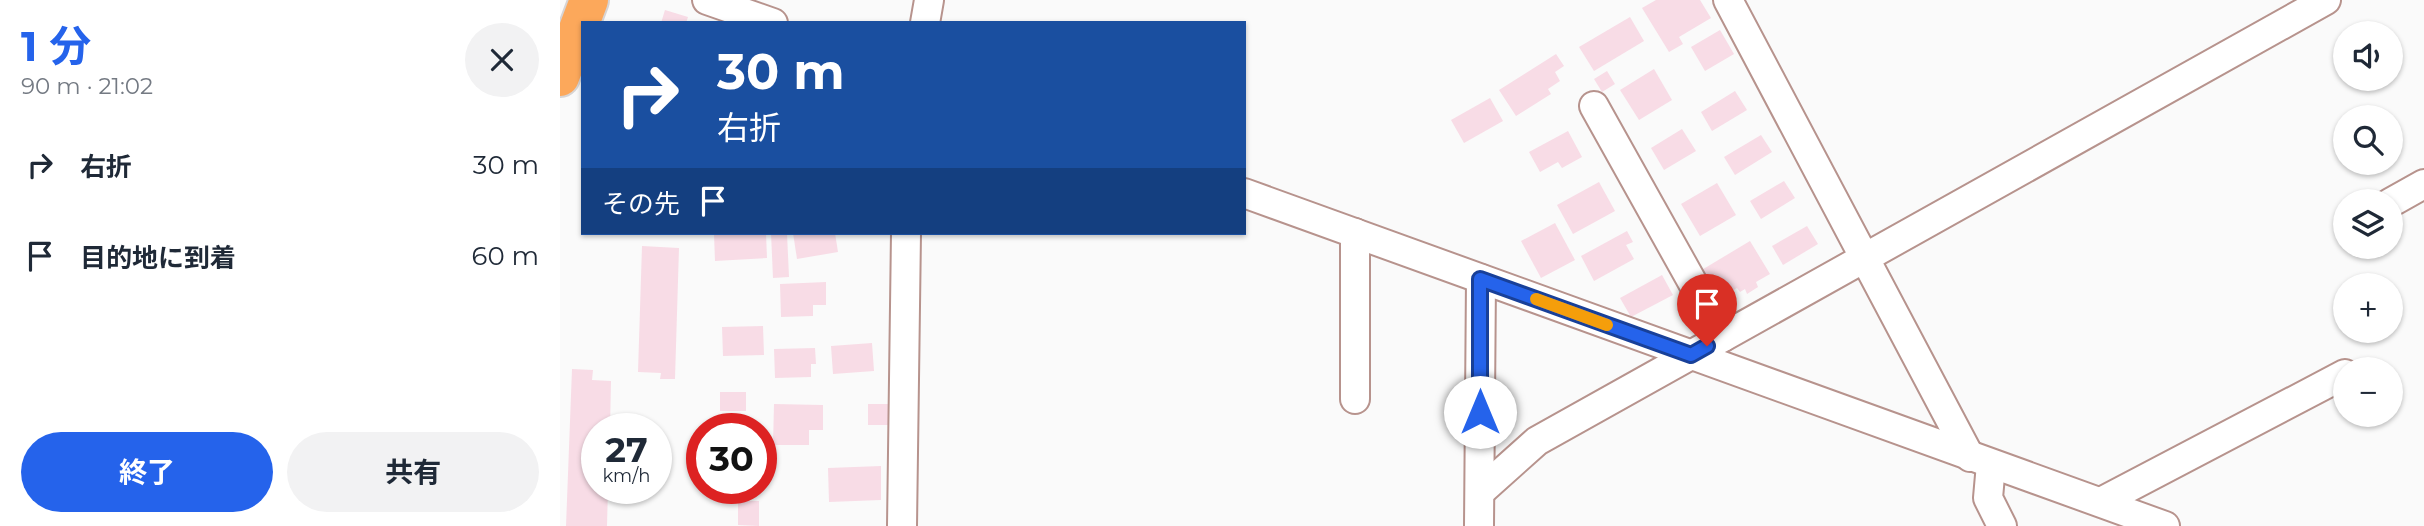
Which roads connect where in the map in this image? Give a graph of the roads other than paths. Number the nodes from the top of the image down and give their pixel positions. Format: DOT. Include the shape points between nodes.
graph roads {
  1 [pos="589,0"];
  2 [pos="929,0"];
  3 [pos="1728,0"];
  4 [pos="2326,0"];
  5 [pos="715,9"];
  6 [pos="581,21"];
  7 [pos="581,21"];
  8 [pos="765,21"];
  9 [pos="925,21"];
  10 [pos="560,77"];
  11 [pos="1594,106"];
  12 [pos="2424,184"];
  13 [pos="1246,194"];
  14 [pos="2403,196"];
  15 [pos="1355,233"];
  16 [pos="906,235"];
  17 [pos="1865,256"];
  18 [pos="1480,279"];
  19 [pos="1723,337"];
  20 [pos="1691,355"];
  21 [pos="2333,380"];
  22 [pos="1355,399"];
  23 [pos="1981,460"];
  24 [pos="1480,492"];
  25 [pos="2101,502"];
  26 [pos="902,526"];
  27 [pos="1479,526"];
  28 [pos="2002,526"];
  29 [pos="2165,526"];
  1 -- 7 [label="highway"];
  2 -- 9 [label="street"];
  3 -- 17 [label="street"];
  4 -- 17 [label="street"];
  5 -- 8 [label="street"];
  6 -- 10 [label="highway"];
  11 -- 19 [label="street"];
  12 -- 14 [label="street"];
  13 -- 15 [label="street"];
  15 -- 18 [label="street"];
  15 -- 22 [label="street"];
  16 -- 26 [label="street"];
  17 -- 19 [label="street"];
  17 -- 23 [label="street"];
  18 -- 20 [label="street"];
  18 -- 24 [label="street"];
  19 -- 20 [label="street"];
  20 -- 23 [label="street"];
  20 -- 24 [label="street" via="1536,441"];
  21 -- 25 [label="street"];
  23 -- 25 [label="street"];
  23 -- 28 [label="street" via="1988,498"];
  24 -- 27 [label="street"];
  25 -- 29 [label="street"];
}
